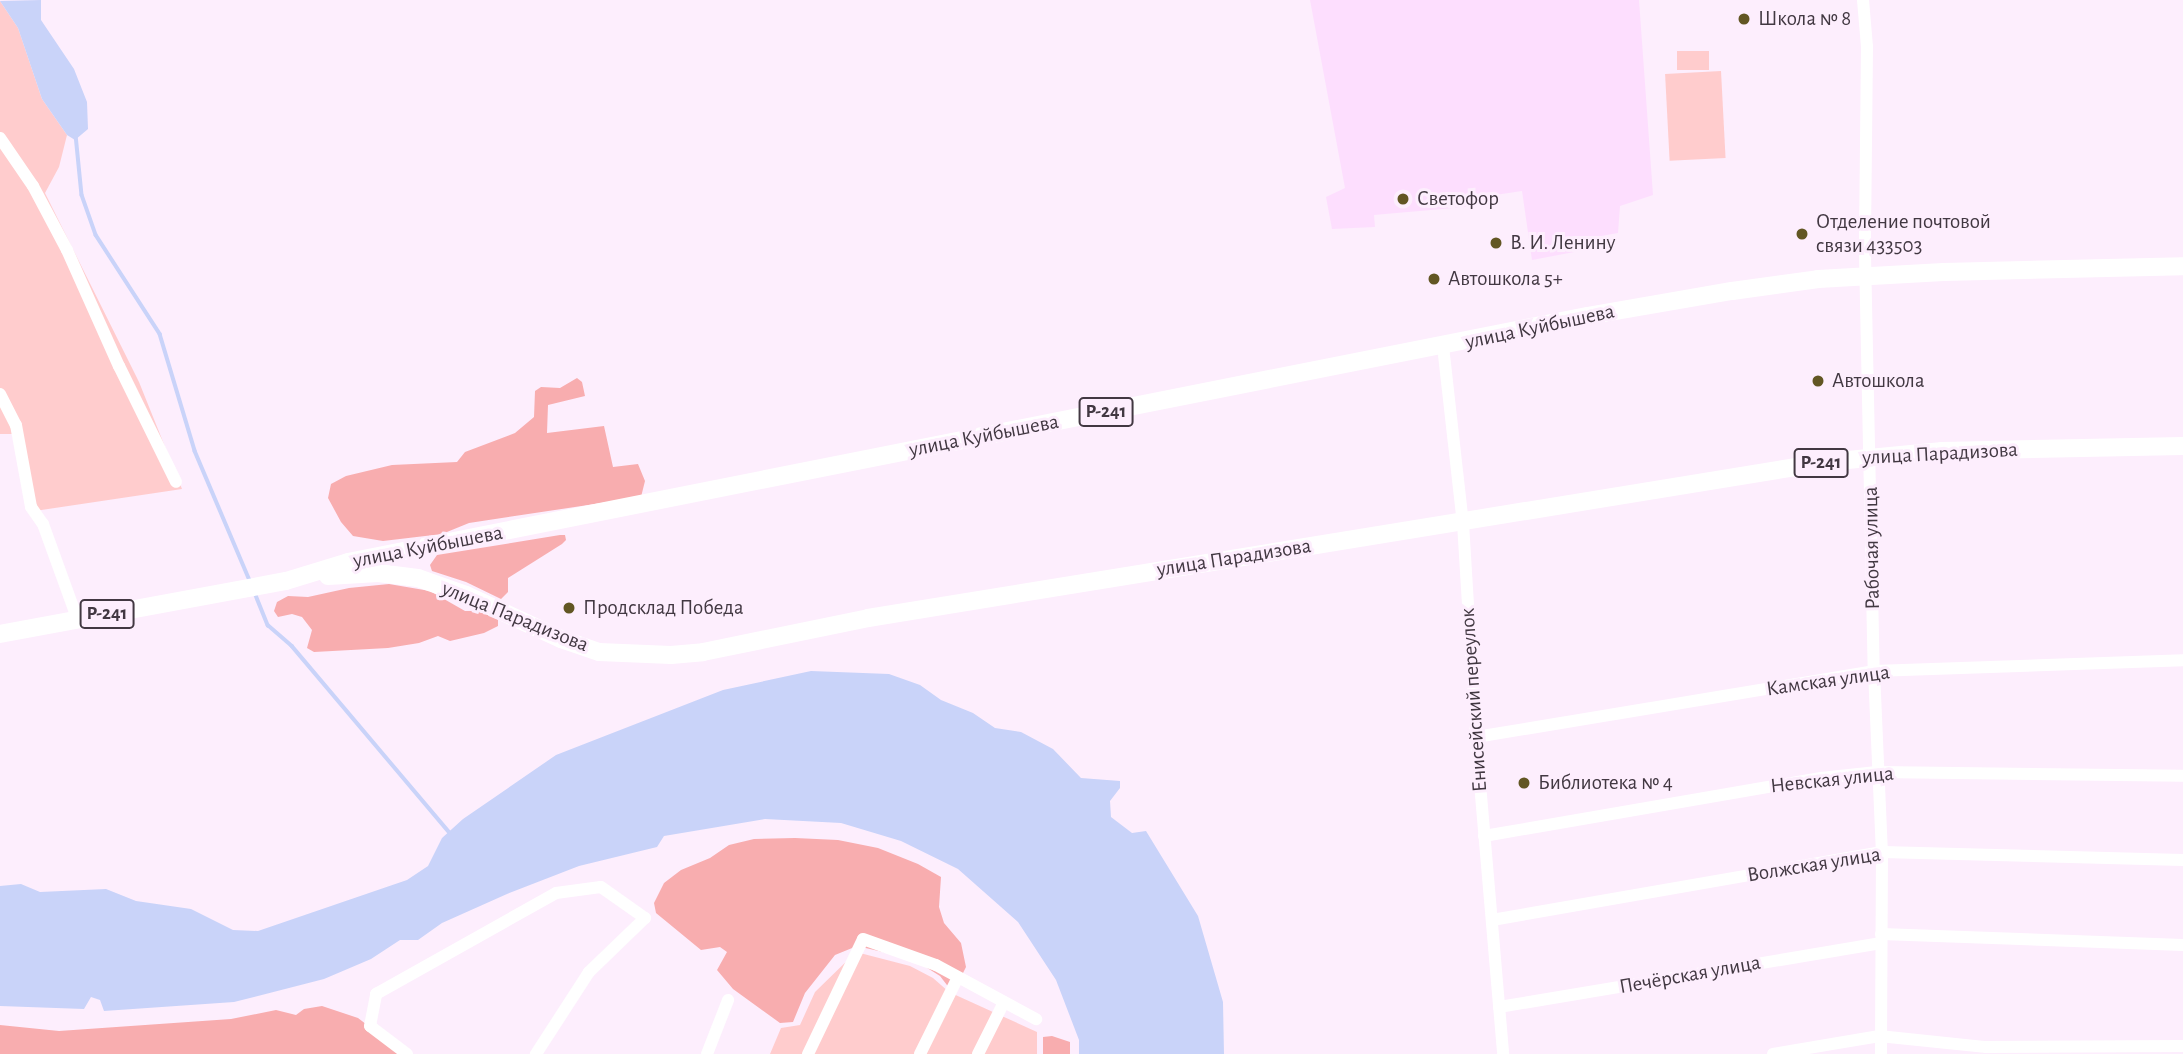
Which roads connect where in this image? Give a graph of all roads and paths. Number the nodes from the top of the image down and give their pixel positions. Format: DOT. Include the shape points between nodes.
graph roads {
  1 [pos="1863,0"];
  2 [pos="0,138"];
  3 [pos="2183,266"];
  4 [pos="1866,276"];
  5 [pos="1443,346"];
  6 [pos="0,394"];
  7 [pos="2183,446"];
  8 [pos="1870,456"];
  9 [pos="176,482"];
  10 [pos="1463,523"];
  11 [pos="293,579"];
  12 [pos="77,618"];
  13 [pos="0,634"];
  14 [pos="2183,660"];
  15 [pos="1874,671"];
  16 [pos="1476,737"];
  17 [pos="1877,772"];
  18 [pos="2183,776"];
  19 [pos="1485,836"];
  20 [pos="1882,852"];
  21 [pos="2183,860"];
  22 [pos="1492,920"];
  23 [pos="1881,939"];
  24 [pos="2183,945"];
  25 [pos="957,979"];
  26 [pos="729,1000"];
  27 [pos="1004,1002"];
  28 [pos="1499,1007"];
  29 [pos="1036,1019"];
  30 [pos="1879,1036"];
  31 [pos="2183,1046"];
  32 [pos="407,1054"];
  33 [pos="536,1054"];
  34 [pos="707,1054"];
  35 [pos="808,1054"];
  36 [pos="920,1054"];
  37 [pos="978,1054"];
  38 [pos="1503,1054"];
  39 [pos="1773,1054"];
  40 [pos="1881,1054"];
  1 -- 4 [label="street, Рабочая улица"];
  2 -- 9 [label="street" via="33,186 67,250"];
  3 -- 4 [label="highway, улица Куйбышева"];
  4 -- 5 [label="highway, улица Куйбышева / Р-241" via="1732,290"];
  4 -- 8 [label="street, Рабочая улица"];
  5 -- 10 [label="street, Енисейский переулок"];
  5 -- 11 [label="highway, улица Куйбышева / Р-241" via="348,562"];
  6 -- 12 [label="street" via="16,425 31,507 46,532"];
  7 -- 8 [label="highway, улица Парадизова / Р-241"];
  8 -- 10 [label="highway, улица Парадизова / Р-241"];
  8 -- 15 [label="street, Рабочая улица"];
  10 -- 11 [label="highway, улица Парадизова / Р-241" via="868,618 671,655 599,652 418,578 378,573"];
  10 -- 16 [label="street, Енисейский переулок"];
  11 -- 12 [label="highway, улица Куйбышева / Р-241"];
  12 -- 13 [label="highway, улица Куйбышева / Р-241"];
  14 -- 15 [label="street, Камская улица"];
  15 -- 16 [label="street, Камская улица"];
  15 -- 17 [label="street, Рабочая улица"];
  16 -- 19 [label="street, Енисейский переулок"];
  17 -- 18 [label="street, Невская улица"];
  17 -- 19 [label="street, Невская улица"];
  17 -- 20 [label="street, Рабочая улица"];
  19 -- 22 [label="street, Енисейский переулок"];
  20 -- 21 [label="street, Волжская улица"];
  20 -- 22 [label="street, Волжская улица"];
  20 -- 23 [label="street, Рабочая улица"];
  22 -- 28 [label="street, Енисейский переулок"];
  23 -- 24 [label="street, Печёрская улица"];
  23 -- 28 [label="street, Печёрская улица"];
  23 -- 30 [label="street, Рабочая улица"];
  25 -- 27 [label="street"];
  25 -- 35 [label="street" via="936,965 863,939"];
  25 -- 36 [label="street"];
  26 -- 34 [label="street"];
  27 -- 29 [label="street"];
  27 -- 37 [label="street"];
  28 -- 38 [label="street, Енисейский переулок"];
  30 -- 31 [label="street" via="1986,1047"];
  30 -- 39 [label="street"];
  30 -- 40 [label="street, Рабочая улица"];
  32 -- 33 [label="street" via="370,1026 376,994 556,893 601,887 645,918 589,972"];
}
